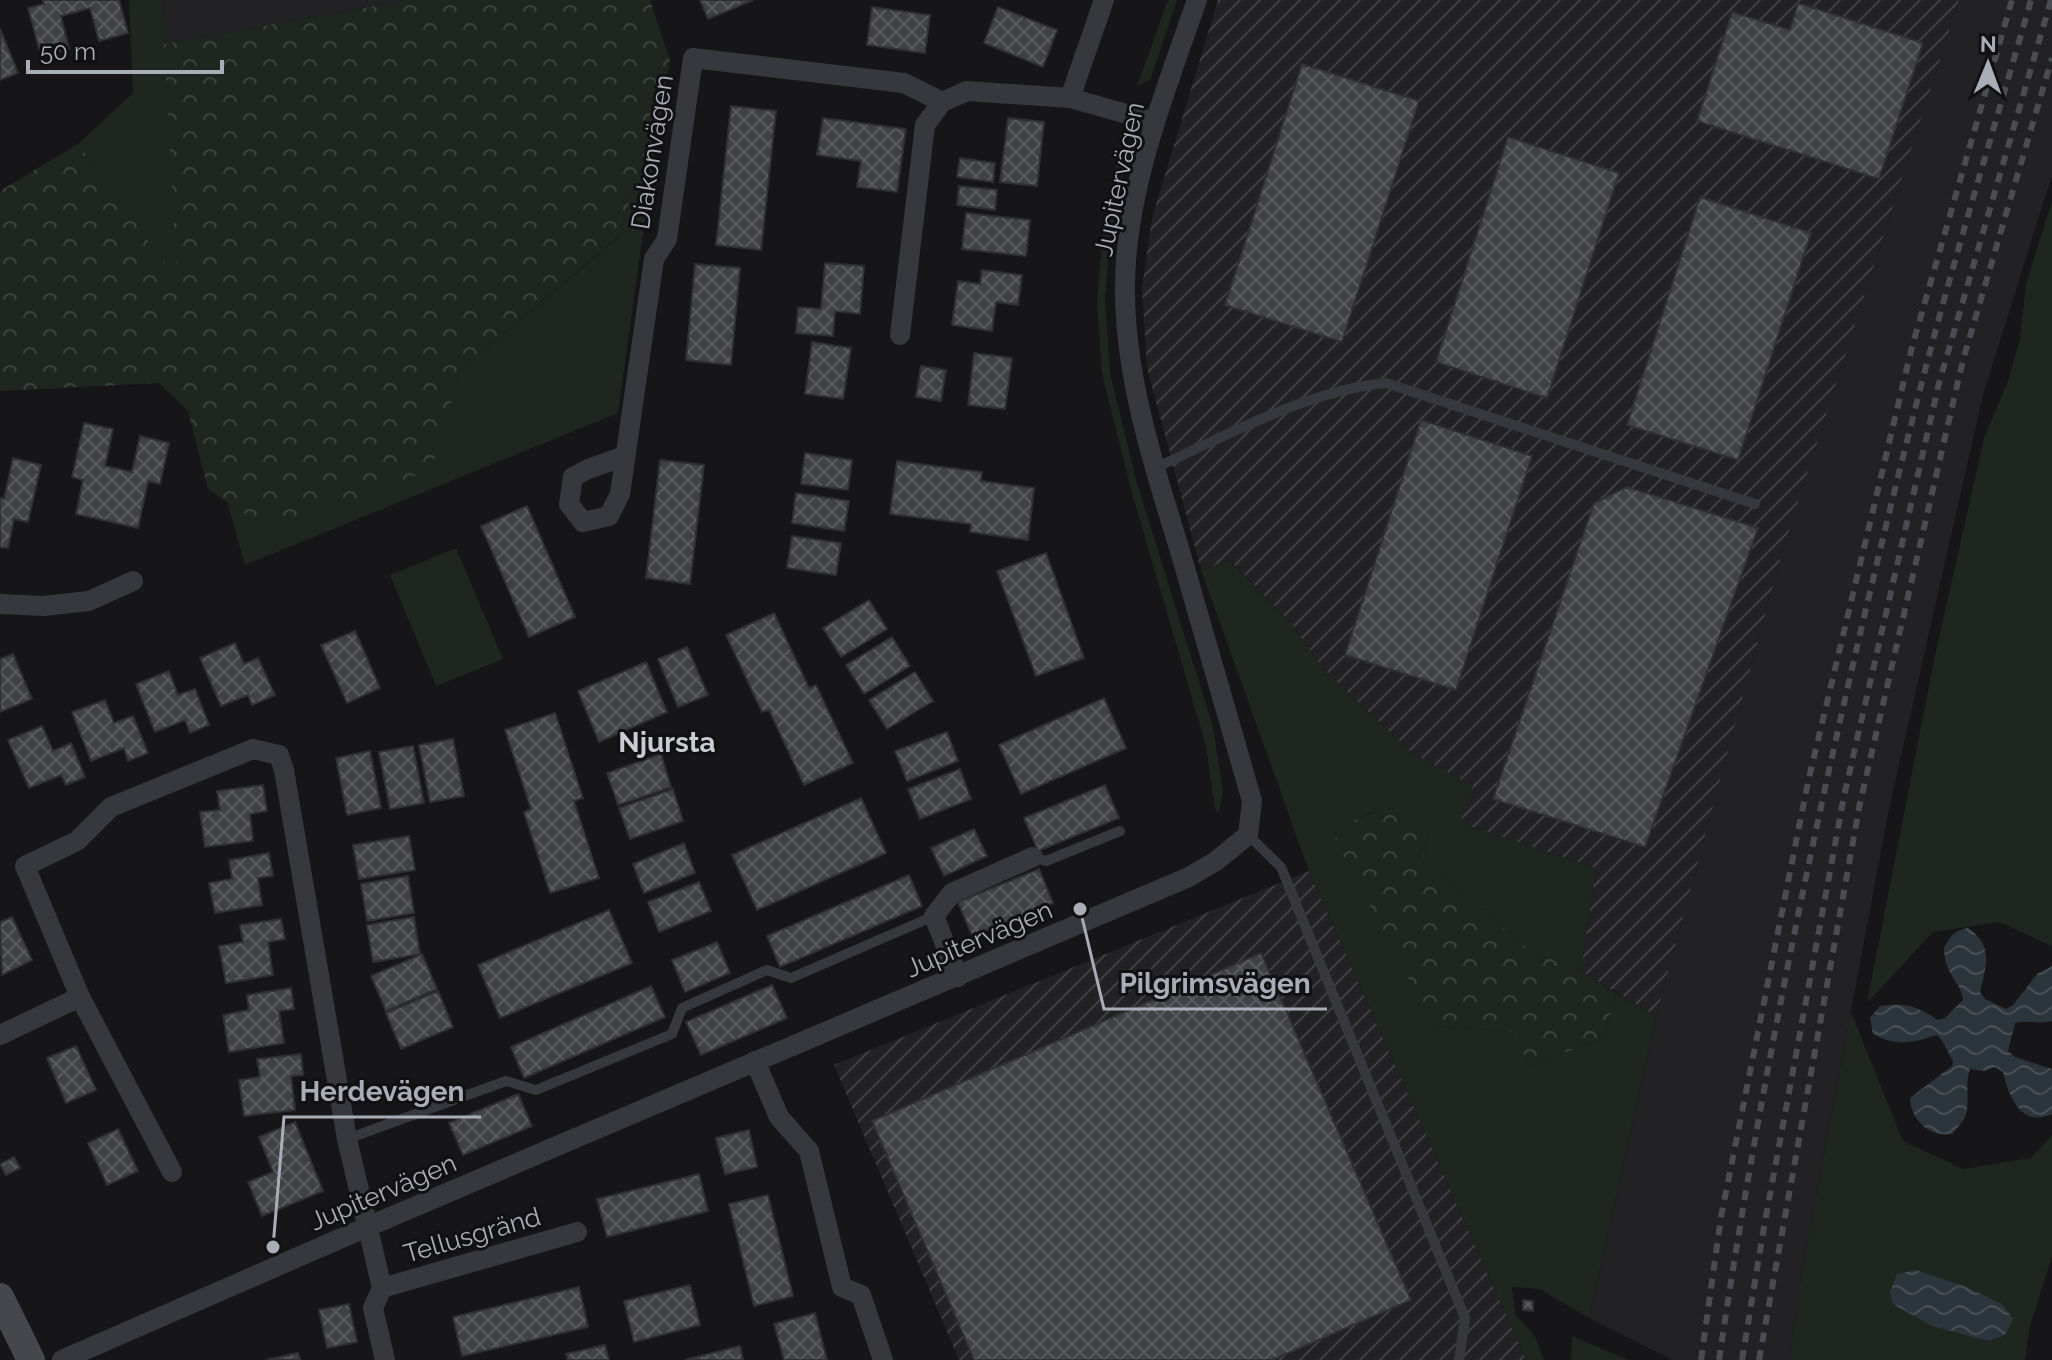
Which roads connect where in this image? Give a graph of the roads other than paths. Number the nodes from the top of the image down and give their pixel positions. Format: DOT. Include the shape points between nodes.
graph roads {
  1 [pos="1104,0"];
  2 [pos="1197,0"];
  3 [pos="1070,98"];
  4 [pos="942,102"];
  5 [pos="1155,122"];
  6 [pos="900,335"];
  7 [pos="625,456"];
  8 [pos="1155,468"];
  9 [pos="1755,504"];
  10 [pos="133,581"];
  11 [pos="0,604"];
  12 [pos="1120,831"];
  13 [pos="1248,835"];
  14 [pos="1033,857"];
  15 [pos="934,916"];
  16 [pos="958,977"];
  17 [pos="80,997"];
  18 [pos="0,1035"];
  19 [pos="755,1061"];
  20 [pos="347,1139"];
  21 [pos="172,1172"];
  22 [pos="367,1227"];
  23 [pos="577,1232"];
  24 [pos="382,1288"];
  25 [pos="0,1297"];
  26 [pos="31,1360"];
  27 [pos="62,1360"];
  28 [pos="385,1360"];
  29 [pos="883,1360"];
  30 [pos="1459,1360"];
  1 -- 3 [label="street"];
  2 -- 5 [label="street, Jupitervägen"];
  3 -- 4 [label="street" via="967,91"];
  3 -- 5 [label="street"];
  4 -- 6 [label="street" via="925,125"];
  4 -- 7 [label="street, Diakonvägen" via="904,83 693,58 667,239 654,259"];
  5 -- 8 [label="street, Jupitervägen" via="1130,227 1124,283 1126,337"];
  8 -- 9 [label="lane" via="1287,410 1353,386 1386,383"];
  8 -- 13 [label="street, Jupitervägen" via="1252,801"];
  10 -- 11 [label="street" via="89,601"];
  12 -- 14 [label="lane" via="1046,861"];
  13 -- 16 [label="street, Jupitervägen" via="1189,877"];
  13 -- 30 [label="lane" via="1281,867 1465,1318"];
  14 -- 15 [label="street" via="952,893"];
  15 -- 16 [label="street"];
  15 -- 20 [label="lane" via="791,978 767,970 682,1008 672,1034 536,1090 506,1081"];
  16 -- 19 [label="street, Jupitervägen"];
  17 -- 18 [label="street"];
  17 -- 20 [label="street, Tellusgränd" via="25,866 77,841 111,807 253,749 279,755"];
  17 -- 21 [label="street"];
  19 -- 22 [label="street, Jupitervägen"];
  19 -- 29 [label="street" via="779,1117 809,1151 842,1287 861,1295"];
  20 -- 22 [label="street, Tellusgränd"];
  22 -- 24 [label="street, Tellusgränd"];
  22 -- 27 [label="street, Jupitervägen"];
  23 -- 24 [label="street, Tellusgränd"];
  24 -- 28 [label="street, Tellusgränd" via="373,1308"];
  25 -- 26 [label="street"];
}
